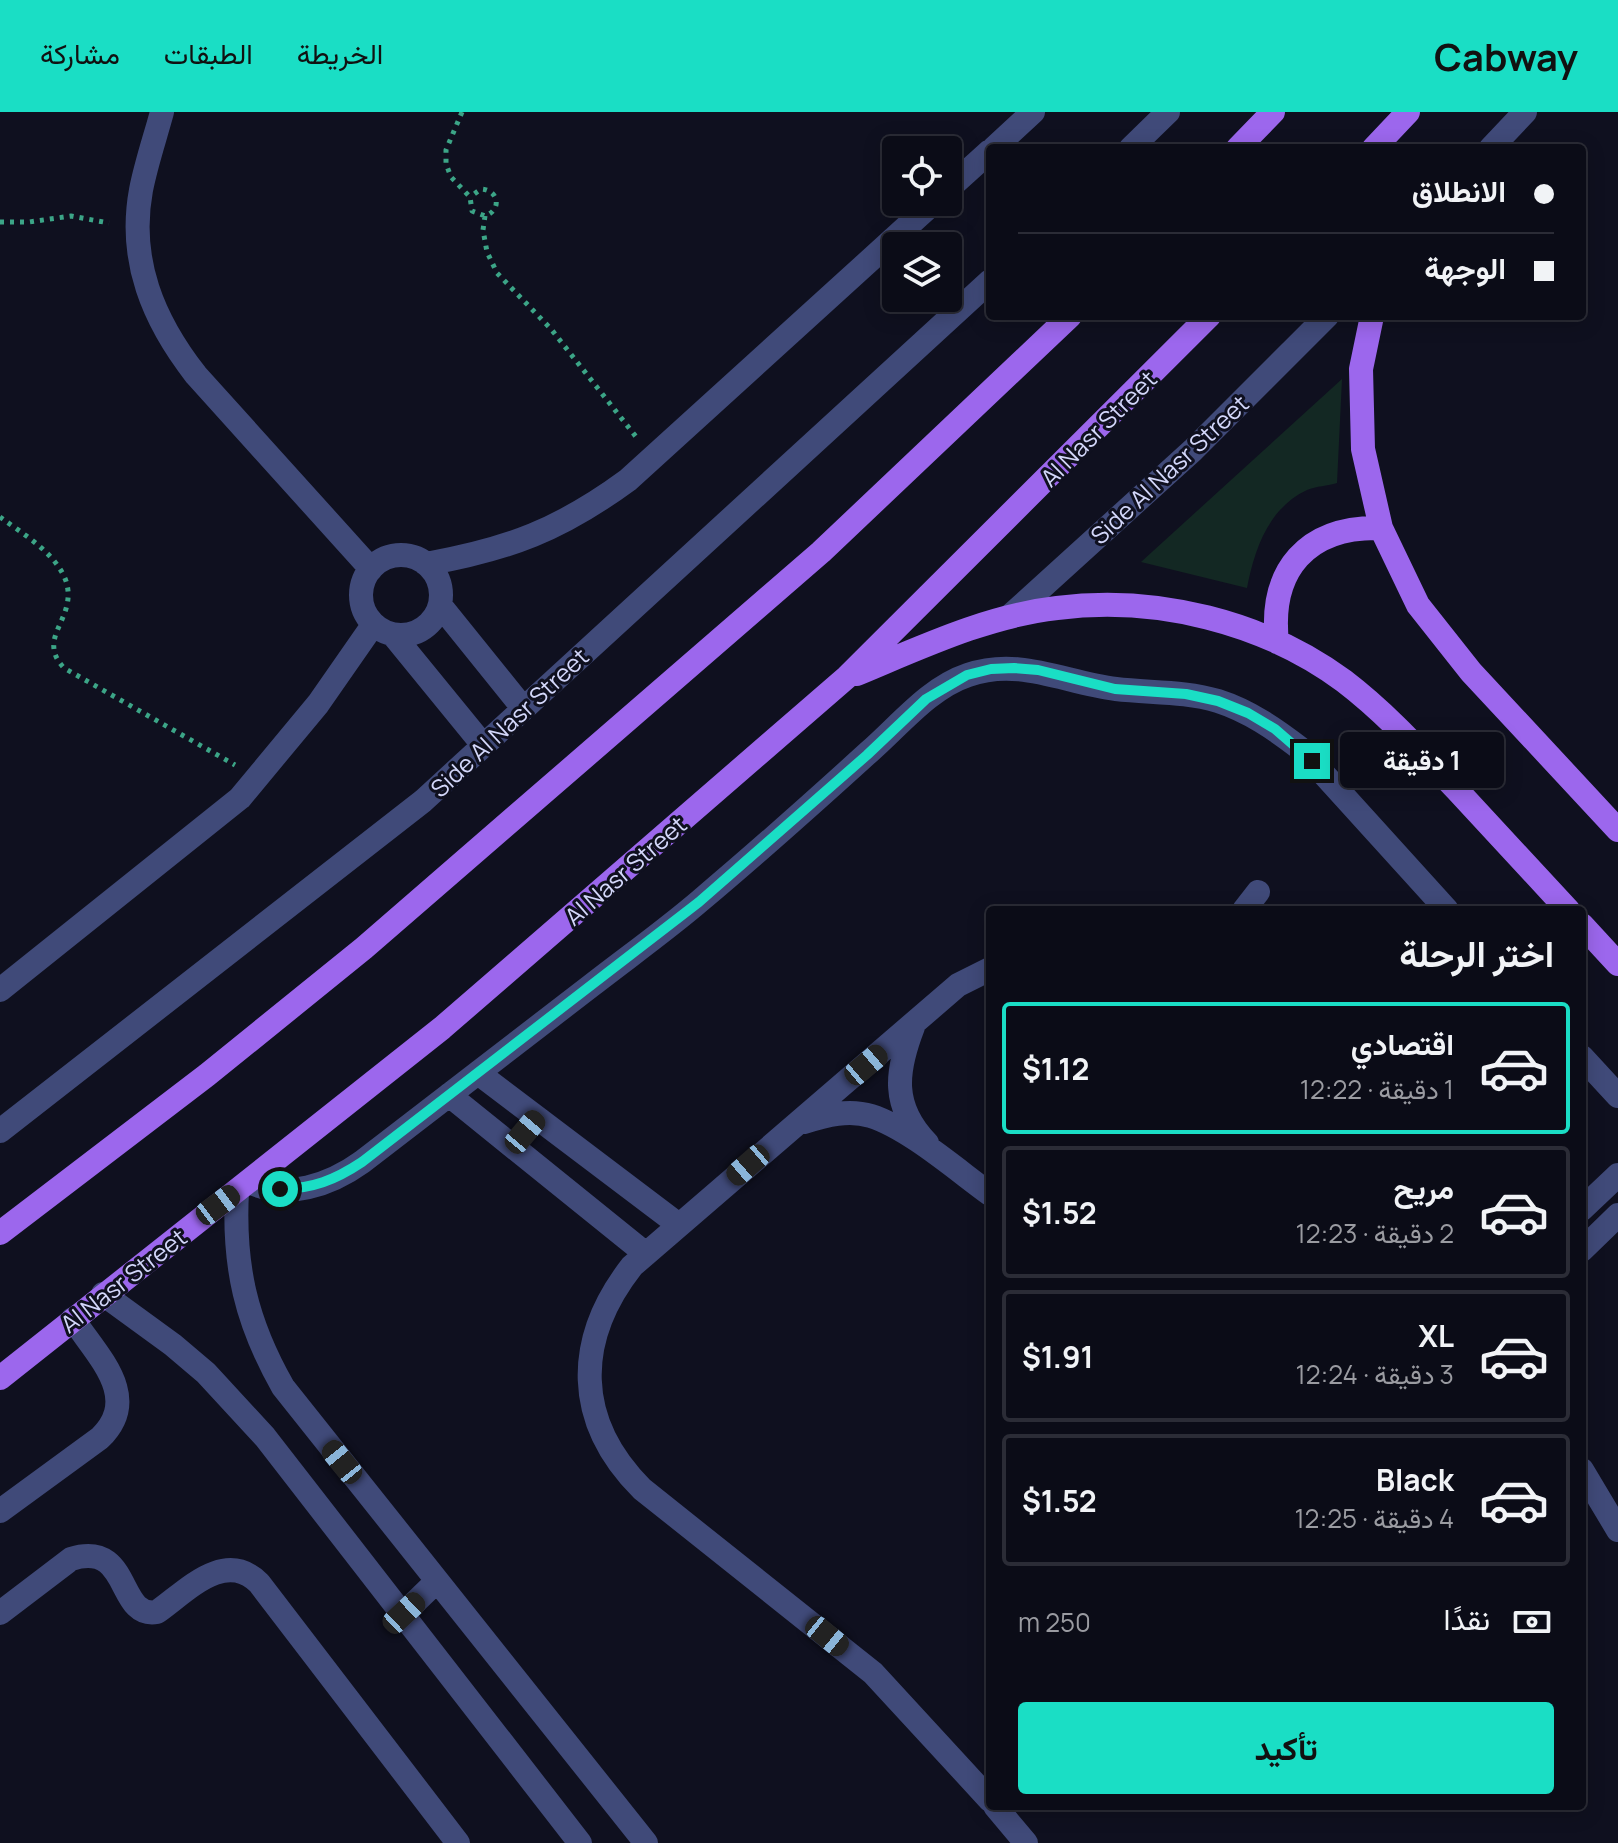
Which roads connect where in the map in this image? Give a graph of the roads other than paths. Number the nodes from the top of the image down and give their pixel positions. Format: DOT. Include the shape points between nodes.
graph roads {
  1 [pos="162,112"];
  2 [pos="1033,112"];
  3 [pos="1168,112"];
  4 [pos="1273,112"];
  5 [pos="1408,112"];
  6 [pos="1525,112"];
  7 [pos="998,144"];
  8 [pos="1135,144"];
  9 [pos="1242,144"];
  10 [pos="1378,144"];
  11 [pos="1495,144"];
  12 [pos="986,155"];
  13 [pos="962,177"];
  14 [pos="919,216"];
  15 [pos="986,285"];
  16 [pos="1066,320"];
  17 [pos="1205,320"];
  18 [pos="1323,320"];
  19 [pos="1371,320"];
  20 [pos="1381,528"];
  21 [pos="426,564"];
  22 [pos="371,569"];
  23 [pos="440,605"];
  24 [pos="1009,617"];
  25 [pos="384,630"];
  26 [pos="1277,642"];
  27 [pos="847,677"];
  28 [pos="523,708"];
  29 [pos="483,745"];
  30 [pos="1618,830"];
  31 [pos="1443,906"];
  32 [pos="1561,906"];
  33 [pos="1586,929"];
  34 [pos="1618,964"];
  35 [pos="986,971"];
  36 [pos="0,990"];
  37 [pos="914,1024"];
  38 [pos="1586,1061"];
  39 [pos="478,1073"];
  40 [pos="449,1095"];
  41 [pos="1618,1096"];
  42 [pos="538,1118"];
  43 [pos="794,1125"];
  44 [pos="0,1131"];
  45 [pos="513,1147"];
  46 [pos="945,1161"];
  47 [pos="1618,1175"];
  48 [pos="243,1187"];
  49 [pos="986,1191"];
  50 [pos="1586,1205"];
  51 [pos="1618,1215"];
  52 [pos="679,1225"];
  53 [pos="0,1233"];
  54 [pos="1586,1246"];
  55 [pos="646,1254"];
  56 [pos="103,1294"];
  57 [pos="73,1319"];
  58 [pos="0,1378"];
  59 [pos="1586,1477"];
  60 [pos="1586,1503"];
  61 [pos="0,1511"];
  62 [pos="1618,1531"];
  63 [pos="437,1581"];
  64 [pos="0,1613"];
  65 [pos="404,1613"];
  66 [pos="986,1796"];
  67 [pos="998,1810"];
  68 [pos="458,1843"];
  69 [pos="580,1843"];
  70 [pos="646,1843"];
  71 [pos="1026,1843"];
  1 -- 22 [label="street" via="141,191 138,230 142,270 154,308 171,343 196,375"];
  2 -- 7 [label="street"];
  3 -- 8 [label="street"];
  4 -- 9 [label="main road"];
  5 -- 10 [label="main road"];
  6 -- 11 [label="street"];
  12 -- 13 [label="street"];
  14 -- 21 [label="street" via="592,506 514,544"];
  15 -- 28 [label="street, Side Al Nasr Street"];
  16 -- 53 [label="main road" via="821,552 364,948"];
  17 -- 27 [label="main road, Al Nasr Street"];
  18 -- 24 [label="street, Side Al Nasr Street" via="1193,450"];
  19 -- 20 [label="main road" via="1361,369 1363,449"];
  20 -- 26 [label="main road" via="1355,527 1330,534 1290,567 1274,616"];
  20 -- 30 [label="main road" via="1418,605 1471,672"];
  21 -- 22 [label="street" via="391,556"];
  21 -- 23 [label="street" via="441,590"];
  22 -- 25 [label="street" via="361,598 367,617"];
  23 -- 25 [label="street" via="434,619 409,635"];
  23 -- 28 [label="street"];
  24 -- 26 [label="main road" via="1056,608 1132,606 1206,617"];
  24 -- 27 [label="main road"];
  25 -- 29 [label="street"];
  25 -- 36 [label="street" via="240,798"];
  26 -- 32 [label="main road" via="1371,703"];
  27 -- 48 [label="main road, Al Nasr Street" via="442,1028"];
  28 -- 29 [label="street, Side Al Nasr Street"];
  29 -- 44 [label="street, Side Al Nasr Street" via="423,801"];
  31 -- 39 [label="street" via="1301,749 1248,713 1186,694 1115,689 1038,670 991,669 967,675 926,699 699,902"];
  33 -- 34 [label="main road"];
  35 -- 37 [label="street" via="958,985"];
  37 -- 43 [label="street"];
  37 -- 46 [label="street" via="900,1059 900,1097 914,1129"];
  38 -- 41 [label="street"];
  39 -- 40 [label="street"];
  39 -- 42 [label="street"];
  40 -- 45 [label="street"];
  40 -- 48 [label="street" via="334,1179 302,1189"];
  42 -- 45 [label="street"];
  42 -- 52 [label="street"];
  43 -- 46 [label="street" via="832,1113 870,1116"];
  43 -- 52 [label="street"];
  45 -- 55 [label="street"];
  46 -- 49 [label="street"];
  47 -- 50 [label="street"];
  48 -- 56 [label="main road, Al Nasr Street"];
  48 -- 63 [label="street" via="237,1260 266,1358 303,1414"];
  51 -- 54 [label="street"];
  52 -- 55 [label="street"];
  55 -- 66 [label="street" via="615,1287 594,1334 590,1386 612,1453 642,1489 873,1673"];
  56 -- 57 [label="main road, Al Nasr Street"];
  56 -- 65 [label="street" via="173,1345 237,1404"];
  57 -- 58 [label="main road, Al Nasr Street"];
  57 -- 61 [label="street" via="113,1380 118,1413 100,1438"];
  59 -- 62 [label="street"];
  60 -- 62 [label="street"];
  63 -- 65 [label="street"];
  63 -- 70 [label="street"];
  64 -- 68 [label="street" via="82,1556 106,1559 138,1608 150,1613 211,1573 232,1569 252,1576"];
  65 -- 69 [label="street"];
  67 -- 71 [label="street"];
}
